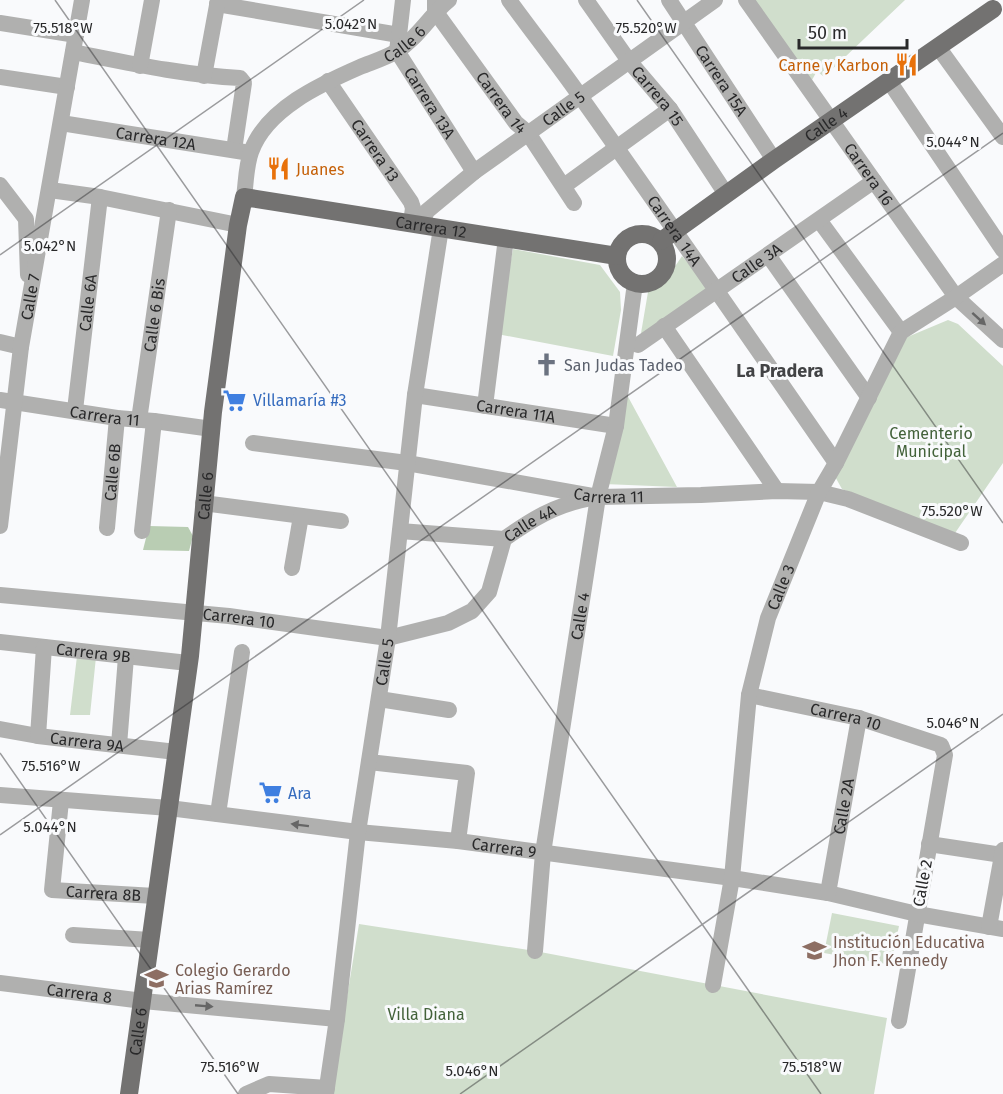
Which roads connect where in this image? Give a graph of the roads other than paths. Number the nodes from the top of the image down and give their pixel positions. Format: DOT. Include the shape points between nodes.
graph roads {
  1 [pos="82,0"];
  2 [pos="152,0"];
  3 [pos="403,0"];
  4 [pos="449,0"];
  5 [pos="509,0"];
  6 [pos="586,0"];
  7 [pos="669,0"];
  8 [pos="715,0"];
  9 [pos="746,0"];
  10 [pos="218,2"];
  11 [pos="435,6"];
  12 [pos="995,8"];
  13 [pos="684,22"];
  14 [pos="0,23"];
  15 [pos="76,35"];
  16 [pos="398,43"];
  17 [pos="938,47"];
  18 [pos="73,52"];
  19 [pos="629,61"];
  20 [pos="140,66"];
  21 [pos="0,76"];
  22 [pos="204,76"];
  23 [pos="328,81"];
  24 [pos="889,81"];
  25 [pos="68,87"];
  26 [pos="580,96"];
  27 [pos="670,109"];
  28 [pos="832,121"];
  29 [pos="61,123"];
  30 [pos="528,133"];
  31 [pos="1003,138"];
  32 [pos="616,150"];
  33 [pos="243,152"];
  34 [pos="774,160"];
  35 [pos="474,172"];
  36 [pos="874,181"];
  37 [pos="0,186"];
  38 [pos="564,186"];
  39 [pos="50,190"];
  40 [pos="726,194"];
  41 [pos="100,197"];
  42 [pos="244,197"];
  43 [pos="574,203"];
  44 [pos="169,210"];
  45 [pos="819,220"];
  46 [pos="416,224"];
  47 [pos="238,225"];
  48 [pos="441,228"];
  49 [pos="668,236"];
  50 [pos="506,238"];
  51 [pos="1003,250"];
  52 [pos="768,255"];
  53 [pos="617,256"];
  54 [pos="1003,264"];
  55 [pos="635,284"];
  56 [pos="717,290"];
  57 [pos="956,297"];
  58 [pos="29,312"];
  59 [pos="664,327"];
  60 [pos="901,332"];
  61 [pos="1003,340"];
  62 [pos="0,342"];
  63 [pos="638,345"];
  64 [pos="21,347"];
  65 [pos="416,394"];
  66 [pos="868,398"];
  67 [pos="7,401"];
  68 [pos="485,406"];
  69 [pos="75,410"];
  70 [pos="117,418"];
  71 [pos="147,420"];
  72 [pos="616,426"];
  73 [pos="212,429"];
  74 [pos="253,443"];
  75 [pos="4,454"];
  76 [pos="407,463"];
  77 [pos="836,463"];
  78 [pos="777,491"];
  79 [pos="819,492"];
  80 [pos="598,497"];
  81 [pos="203,503"];
  82 [pos="301,516"];
  83 [pos="341,521"];
  84 [pos="0,526"];
  85 [pos="107,528"];
  86 [pos="142,531"];
  87 [pos="400,531"];
  88 [pos="504,539"];
  89 [pos="961,543"];
  90 [pos="292,568"];
  91 [pos="0,595"];
  92 [pos="472,611"];
  93 [pos="194,612"];
  94 [pos="388,638"];
  95 [pos="0,642"];
  96 [pos="44,647"];
  97 [pos="242,652"];
  98 [pos="126,657"];
  99 [pos="188,663"];
  100 [pos="749,695"];
  101 [pos="379,699"];
  102 [pos="449,710"];
  103 [pos="859,718"];
  104 [pos="0,729"];
  105 [pos="38,736"];
  106 [pos="119,745"];
  107 [pos="940,745"];
  108 [pos="176,752"];
  109 [pos="369,762"];
  110 [pos="0,795"];
  111 [pos="61,801"];
  112 [pos="169,808"];
  113 [pos="218,814"];
  114 [pos="358,832"];
  115 [pos="458,841"];
  116 [pos="929,844"];
  117 [pos="1003,852"];
  118 [pos="543,853"];
  119 [pos="732,878"];
  120 [pos="828,894"];
  121 [pos="155,896"];
  122 [pos="917,914"];
  123 [pos="996,928"];
  124 [pos="73,935"];
  125 [pos="150,940"];
  126 [pos="535,951"];
  127 [pos="0,983"];
  128 [pos="713,986"];
  129 [pos="143,1001"];
  130 [pos="337,1018"];
  131 [pos="900,1021"];
  132 [pos="327,1091"];
  133 [pos="129,1094"];
  134 [pos="246,1094"];
  1 -- 15 [label="street, Calle 7"];
  2 -- 20 [label="street"];
  3 -- 16 [label="street, Calle 6"];
  4 -- 11 [label="street, Calle 6"];
  5 -- 26 [label="street, Carrera 14A"];
  6 -- 19 [label="street, Carrera 15"];
  7 -- 13 [label="street, Carrera 15A"];
  8 -- 13 [label="street, Calle 5"];
  9 -- 28 [label="street, Carrera 16"];
  10 -- 16 [label="street"];
  10 -- 22 [label="street"];
  11 -- 16 [label="street, Calle 6" via="413,39"];
  11 -- 30 [label="street, Carrera 14" via="516,123"];
  12 -- 17 [label="main road, Calle 4"];
  13 -- 19 [label="street, Calle 5"];
  13 -- 34 [label="street, Carrera 15A"];
  14 -- 15 [label="street"];
  15 -- 18 [label="street, Calle 7"];
  16 -- 23 [label="street, Calle 6"];
  16 -- 35 [label="street, Carrera 13A"];
  17 -- 24 [label="main road, Calle 4"];
  17 -- 31 [label="street"];
  18 -- 20 [label="street"];
  18 -- 25 [label="street, Calle 7"];
  19 -- 26 [label="street, Calle 5"];
  19 -- 27 [label="street, Carrera 15"];
  20 -- 22 [label="street"];
  21 -- 25 [label="street"];
  22 -- 33 [label="street, Calle 6" via="240,78 244,83"];
  23 -- 33 [label="street, Calle 6" via="279,112"];
  23 -- 46 [label="street, Carrera 13" via="411,202"];
  24 -- 28 [label="main road, Calle 4"];
  24 -- 51 [label="street"];
  25 -- 29 [label="street, Calle 7"];
  26 -- 30 [label="street, Calle 5"];
  26 -- 32 [label="street, Carrera 14A"];
  27 -- 32 [label="street"];
  27 -- 40 [label="street, Carrera 15"];
  28 -- 34 [label="main road, Calle 4"];
  28 -- 36 [label="street, Carrera 16"];
  29 -- 33 [label="street, Carrera 12A"];
  29 -- 39 [label="street, Calle 7"];
  30 -- 35 [label="street, Calle 5"];
  30 -- 38 [label="street, Carrera 14"];
  32 -- 38 [label="street"];
  32 -- 49 [label="street, Carrera 14A"];
  33 -- 42 [label="street, Calle 6"];
  34 -- 40 [label="main road, Calle 4"];
  35 -- 46 [label="street, Calle 5"];
  36 -- 45 [label="street, Calle 3A"];
  36 -- 57 [label="street, Carrera 16"];
  37 -- 58 [label="street" via="26,219"];
  38 -- 43 [label="street, Carrera 14"];
  39 -- 41 [label="street"];
  39 -- 58 [label="street, Calle 7"];
  40 -- 49 [label="main road, Calle 4"];
  41 -- 44 [label="street"];
  41 -- 69 [label="street, Calle 6A"];
  42 -- 46 [label="main road, Carrera 12"];
  42 -- 47 [label="main road, Calle 6"];
  44 -- 47 [label="street"];
  44 -- 71 [label="street, Calle 6 Bis"];
  45 -- 52 [label="street, Calle 3A"];
  45 -- 60 [label="street"];
  46 -- 48 [label="main road, Carrera 12"];
  47 -- 73 [label="main road, Calle 6"];
  48 -- 50 [label="main road, Carrera 12"];
  48 -- 65 [label="street, Calle 5"];
  49 -- 53 [label="main road" via="634,235 620,247"];
  49 -- 55 [label="main road" via="664,272 656,280"];
  49 -- 56 [label="street, Carrera 14A"];
  50 -- 53 [label="main road, Carrera 12"];
  50 -- 68 [label="street"];
  52 -- 56 [label="street, Calle 3A"];
  52 -- 66 [label="street"];
  53 -- 55 [label="main road" via="621,273"];
  54 -- 57 [label="street"];
  55 -- 72 [label="street, Calle 4"];
  56 -- 59 [label="street, Calle 3A"];
  56 -- 77 [label="street, Carrera 14A"];
  57 -- 60 [label="street"];
  57 -- 61 [label="street, Carrera 16, one-way"];
  58 -- 64 [label="street, Calle 7"];
  59 -- 63 [label="street, Calle 3A"];
  59 -- 78 [label="street"];
  60 -- 66 [label="street, Calle 3"];
  62 -- 64 [label="street"];
  64 -- 67 [label="street, Calle 7"];
  65 -- 68 [label="street, Carrera 11A"];
  65 -- 76 [label="street, Calle 5"];
  66 -- 77 [label="street, Calle 3"];
  67 -- 69 [label="street, Carrera 11"];
  67 -- 75 [label="street, Calle 7"];
  68 -- 72 [label="street, Carrera 11A"];
  69 -- 70 [label="street, Carrera 11"];
  70 -- 71 [label="street, Carrera 11"];
  70 -- 85 [label="street, Calle 6B"];
  71 -- 73 [label="street, Carrera 11"];
  71 -- 86 [label="street"];
  72 -- 80 [label="street, Calle 4"];
  73 -- 81 [label="main road, Calle 6"];
  74 -- 76 [label="street, Carrera 11"];
  75 -- 84 [label="street, Calle 7"];
  76 -- 80 [label="street, Carrera 11"];
  76 -- 87 [label="street, Calle 5"];
  77 -- 79 [label="street, Calle 3"];
  78 -- 79 [label="street, Carrera 11"];
  78 -- 80 [label="street, Carrera 11"];
  79 -- 89 [label="street, Carrera 11" via="848,499"];
  79 -- 100 [label="street, Calle 3" via="768,618"];
  80 -- 88 [label="street, Calle 4A" via="545,512"];
  80 -- 118 [label="street, Calle 4"];
  81 -- 82 [label="street"];
  81 -- 93 [label="main road, Calle 6"];
  82 -- 83 [label="street"];
  82 -- 90 [label="street"];
  87 -- 88 [label="street"];
  87 -- 94 [label="street, Calle 5"];
  88 -- 92 [label="street, Calle 4A" via="489,592"];
  91 -- 93 [label="street, Carrera 10"];
  92 -- 94 [label="street, Carrera 10" via="447,623"];
  93 -- 94 [label="street, Carrera 10"];
  93 -- 99 [label="main road, Calle 6"];
  94 -- 101 [label="street, Calle 5"];
  95 -- 96 [label="street, Carrera 9B"];
  96 -- 98 [label="street, Carrera 9B"];
  96 -- 105 [label="street"];
  97 -- 113 [label="street"];
  98 -- 99 [label="street, Carrera 9B"];
  98 -- 106 [label="street"];
  99 -- 108 [label="main road, Calle 6"];
  100 -- 103 [label="street, Carrera 10"];
  100 -- 119 [label="street, Calle 3"];
  101 -- 102 [label="street"];
  101 -- 109 [label="street, Calle 5"];
  103 -- 107 [label="street, Carrera 10"];
  103 -- 120 [label="street, Calle 2A"];
  104 -- 105 [label="street, Carrera 9A"];
  105 -- 106 [label="street, Carrera 9A"];
  106 -- 108 [label="street, Carrera 9A"];
  107 -- 116 [label="street, Calle 2" via="945,755"];
  108 -- 112 [label="main road, Calle 6"];
  109 -- 114 [label="street, Calle 5"];
  109 -- 115 [label="street" via="467,773"];
  110 -- 111 [label="street, Carrera 9"];
  111 -- 112 [label="street, Carrera 9"];
  111 -- 121 [label="street, Carrera 8B" via="52,890"];
  112 -- 113 [label="street, Carrera 9"];
  112 -- 121 [label="main road, Calle 6"];
  114 -- 113 [label="street, Carrera 9, one-way"];
  114 -- 115 [label="street, Carrera 9"];
  114 -- 130 [label="street, Calle 5"];
  115 -- 118 [label="street, Carrera 9"];
  116 -- 117 [label="street"];
  116 -- 122 [label="street, Calle 2"];
  117 -- 123 [label="street"];
  118 -- 119 [label="street, Carrera 9"];
  118 -- 126 [label="street, Calle 4"];
  119 -- 120 [label="street, Carrera 9"];
  119 -- 128 [label="street, Calle 3"];
  120 -- 122 [label="street, Carrera 9"];
  121 -- 125 [label="main road, Calle 6"];
  122 -- 123 [label="street, Carrera 9"];
  122 -- 131 [label="street, Calle 2"];
  124 -- 125 [label="street"];
  125 -- 129 [label="main road, Calle 6"];
  127 -- 129 [label="street, Carrera 8"];
  129 -- 130 [label="street, Carrera 8, one-way"];
  129 -- 133 [label="main road, Calle 6"];
  130 -- 132 [label="street, Calle 5"];
  132 -- 134 [label="street" via="269,1084"];
}
